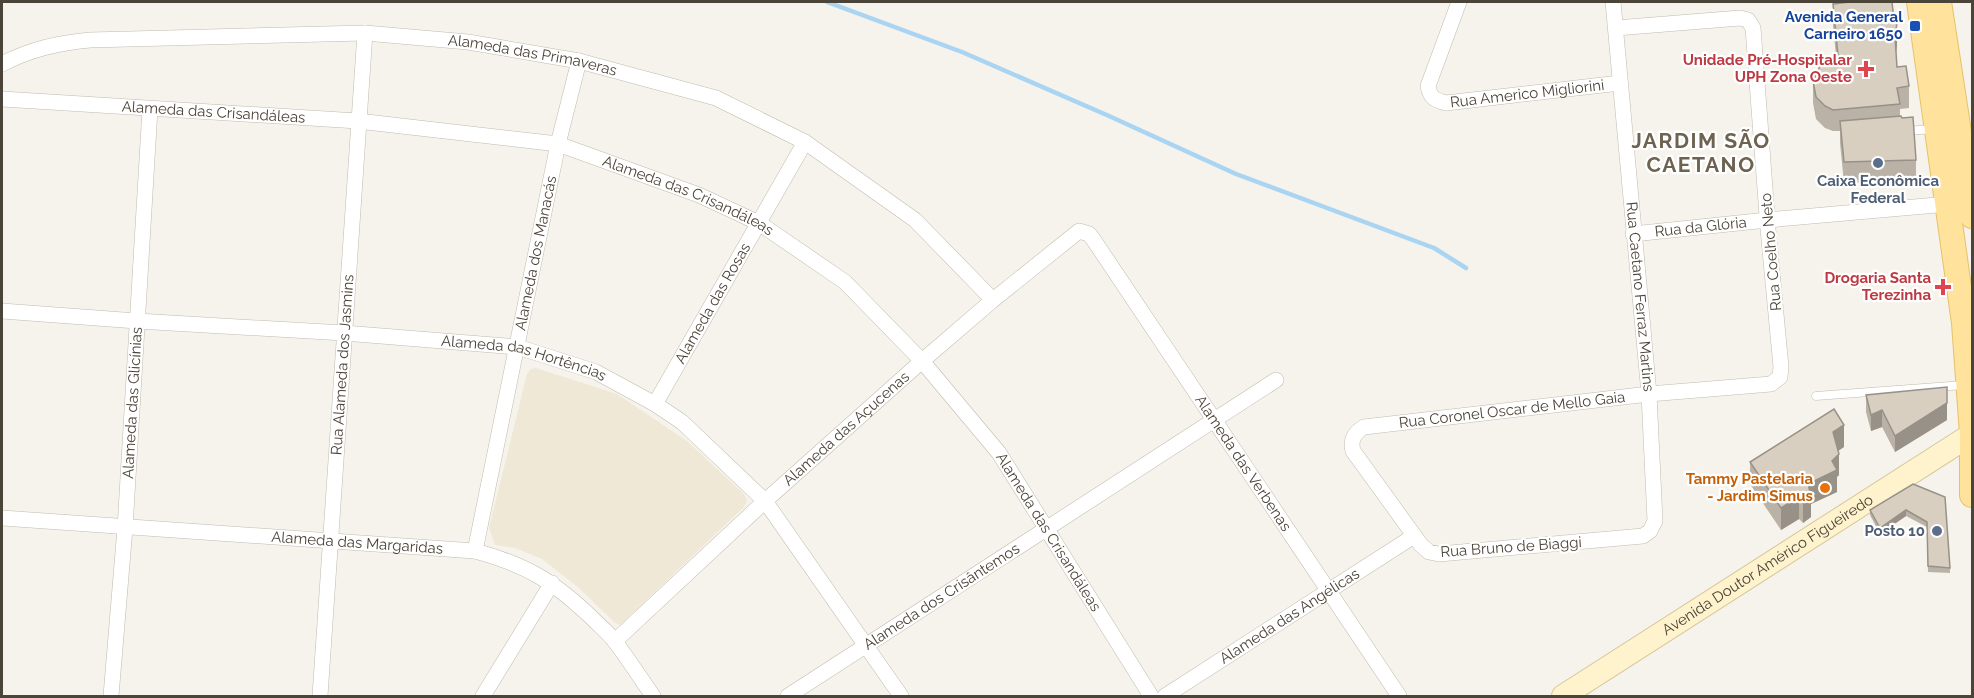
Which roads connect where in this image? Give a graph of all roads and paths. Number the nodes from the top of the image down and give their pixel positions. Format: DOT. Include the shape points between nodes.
graph roads {
  1 [pos="1459,2"];
  2 [pos="1613,2"];
  3 [pos="1919,2"];
  4 [pos="1939,2"];
  5 [pos="1616,28"];
  6 [pos="365,33"];
  7 [pos="579,61"];
  8 [pos="2,64"];
  9 [pos="1620,83"];
  10 [pos="2,99"];
  11 [pos="150,109"];
  12 [pos="358,121"];
  13 [pos="1937,129"];
  14 [pos="1892,132"];
  15 [pos="805,142"];
  16 [pos="558,144"];
  17 [pos="1948,204"];
  18 [pos="1972,216"];
  19 [pos="1767,220"];
  20 [pos="759,223"];
  21 [pos="1085,232"];
  22 [pos="1633,234"];
  23 [pos="993,300"];
  24 [pos="2,311"];
  25 [pos="137,321"];
  26 [pos="344,333"];
  27 [pos="518,347"];
  28 [pos="922,361"];
  29 [pos="1780,377"];
  30 [pos="1276,380"];
  31 [pos="1969,384"];
  32 [pos="1649,394"];
  33 [pos="1816,396"];
  34 [pos="655,404"];
  35 [pos="1215,419"];
  36 [pos="1971,434"];
  37 [pos="1353,437"];
  38 [pos="1972,495"];
  39 [pos="765,501"];
  40 [pos="2,518"];
  41 [pos="1656,521"];
  42 [pos="124,528"];
  43 [pos="1046,530"];
  44 [pos="1414,536"];
  45 [pos="329,540"];
  46 [pos="475,551"];
  47 [pos="552,583"];
  48 [pos="1330,591"];
  49 [pos="615,641"];
  50 [pos="867,645"];
  51 [pos="111,696"];
  52 [pos="320,696"];
  53 [pos="483,696"];
  54 [pos="653,696"];
  55 [pos="788,696"];
  56 [pos="901,696"];
  57 [pos="1151,696"];
  58 [pos="1166,696"];
  59 [pos="1400,696"];
  60 [pos="1563,696"];
  1 -- 9 [label="street, Rua Americo Migliorini" via="1428,86 1435,100 1446,103"];
  2 -- 5 [label="street, Rua Caetano Ferraz Martins"];
  3 -- 13 [label="main road"];
  4 -- 18 [label="main road"];
  5 -- 9 [label="street, Rua Caetano Ferraz Martins"];
  5 -- 19 [label="street, Rua Coelho Neto" via="1748,20 1753,28"];
  6 -- 7 [label="street, Alameda das Primaveras" via="468,42"];
  6 -- 8 [label="street, Alameda das Primaveras" via="90,40 47,46"];
  6 -- 12 [label="street, Rua Alameda dos Jasmins"];
  7 -- 15 [label="street, Alameda das Primaveras" via="716,98"];
  7 -- 16 [label="street, Alameda dos Manacás"];
  9 -- 22 [label="street, Rua Caetano Ferraz Martins"];
  10 -- 11 [label="street, Alameda das Crisandáleas"];
  11 -- 12 [label="street, Alameda das Crisandáleas"];
  11 -- 25 [label="street, Alameda das Glicínias"];
  12 -- 16 [label="street, Alameda das Crisandáleas"];
  12 -- 26 [label="street, Rua Alameda dos Jasmins"];
  13 -- 14 [label="lane"];
  13 -- 17 [label="main road"];
  15 -- 20 [label="street, Alameda das Rosas"];
  15 -- 23 [label="street, Alameda das Primaveras" via="915,220"];
  16 -- 20 [label="street, Alameda das Crisandáleas" via="699,195"];
  16 -- 27 [label="street, Alameda dos Manacás"];
  17 -- 19 [label="street, Rua da Glória"];
  17 -- 31 [label="main road"];
  19 -- 22 [label="street, Rua da Glória"];
  19 -- 29 [label="street, Rua Coelho Neto"];
  20 -- 28 [label="street, Alameda das Crisandáleas" via="845,282"];
  20 -- 34 [label="street, Alameda das Rosas"];
  21 -- 23 [label="street, Alameda das Açucenas" via="1073,234"];
  21 -- 35 [label="street, Alameda das Verbenas"];
  22 -- 32 [label="street, Rua Caetano Ferraz Martins"];
  23 -- 28 [label="street, Alameda das Açucenas"];
  24 -- 25 [label="street, Alameda das Hortências"];
  25 -- 26 [label="street, Alameda das Hortências"];
  25 -- 42 [label="street, Alameda das Glicínias"];
  26 -- 27 [label="street, Alameda das Hortências"];
  26 -- 45 [label="street, Rua Alameda dos Jasmins"];
  27 -- 34 [label="street, Alameda das Hortências" via="596,372"];
  27 -- 46 [label="street, Alameda dos Manacás"];
  28 -- 39 [label="street, Alameda das Açucenas"];
  28 -- 43 [label="street, Alameda das Crisandáleas" via="999,453"];
  29 -- 32 [label="street, Rua Coronel Oscar de Mello Gaia" via="1772,384"];
  30 -- 35 [label="street, Alameda dos Crisântemos"];
  31 -- 33 [label="lane"];
  31 -- 36 [label="main road"];
  32 -- 37 [label="street, Rua Coronel Oscar de Mello Gaia" via="1364,427"];
  32 -- 41 [label="street, Rua Caetano Ferraz Martins"];
  34 -- 39 [label="street, Alameda das Hortências" via="682,422"];
  35 -- 43 [label="street, Alameda dos Crisântemos"];
  35 -- 48 [label="street, Alameda das Verbenas"];
  36 -- 38 [label="main road"];
  36 -- 60 [label="main road, Avenida Doutor Américo Figueiredo"];
  37 -- 44 [label="street, Rua Bruno de Biaggi" via="1353,451"];
  39 -- 49 [label="street, Alameda das Açucenas"];
  39 -- 50 [label="street, Alameda das Hortências"];
  40 -- 42 [label="street, Alameda das Margaridas"];
  41 -- 44 [label="street, Rua Bruno de Biaggi" via="1642,536 1439,554 1429,552"];
  42 -- 45 [label="street, Alameda das Margaridas"];
  42 -- 51 [label="street, Alameda das Glicínias"];
  43 -- 50 [label="street, Alameda dos Crisântemos"];
  43 -- 57 [label="street, Alameda das Crisandáleas"];
  44 -- 48 [label="street, Alameda das Angélicas"];
  45 -- 46 [label="street, Alameda das Margaridas"];
  45 -- 52 [label="street, Rua Alameda dos Jasmins"];
  46 -- 47 [label="street, Alameda das Margaridas" via="530,569"];
  47 -- 49 [label="street, Alameda das Margaridas"];
  47 -- 53 [label="street"];
  48 -- 58 [label="street, Alameda das Angélicas"];
  48 -- 59 [label="street, Alameda das Verbenas"];
  49 -- 54 [label="street, Alameda das Margaridas"];
  50 -- 55 [label="street, Alameda dos Crisântemos"];
  50 -- 56 [label="street, Alameda das Hortências"];
}
